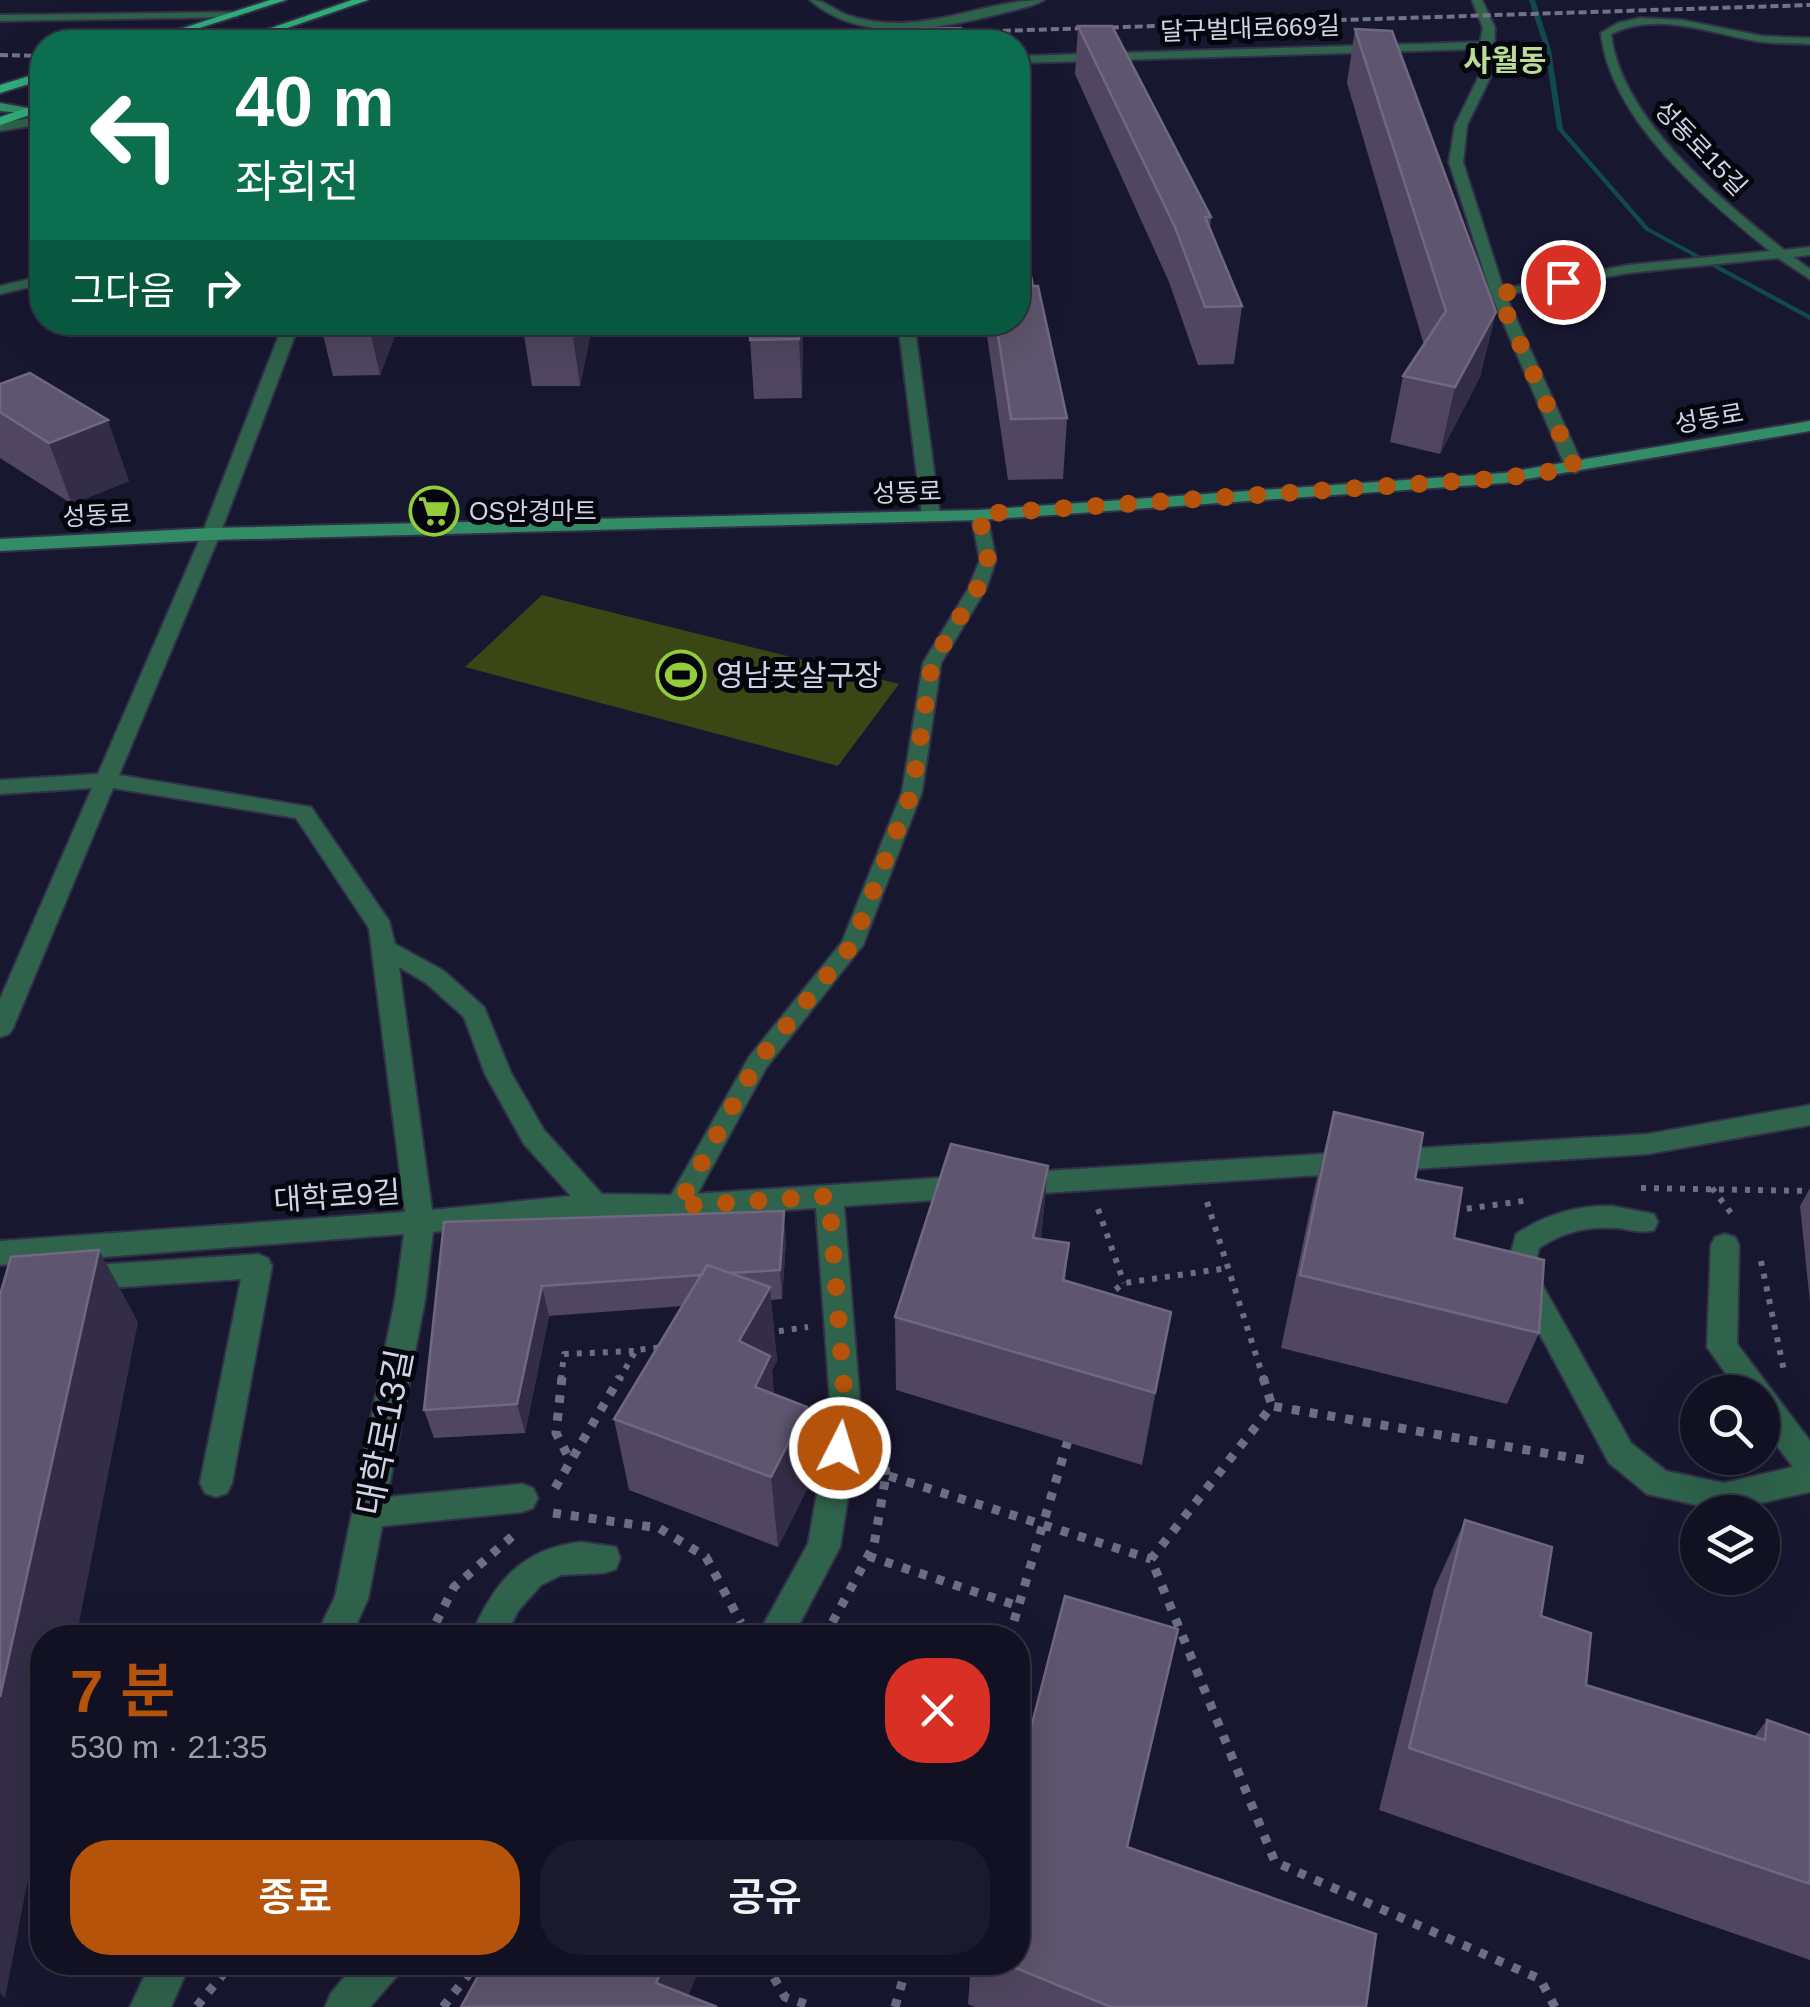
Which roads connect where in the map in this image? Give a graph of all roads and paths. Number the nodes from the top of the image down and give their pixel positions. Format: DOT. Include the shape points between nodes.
graph roads {
  1 [pos="281,0"];
  2 [pos="363,0"];
  3 [pos="814,0"];
  4 [pos="1039,0"];
  5 [pos="1477,0"];
  6 [pos="238,14"];
  7 [pos="0,18"];
  8 [pos="0,26"];
  9 [pos="143,30"];
  10 [pos="187,30"];
  11 [pos="274,30"];
  12 [pos="1810,41"];
  13 [pos="1485,45"];
  14 [pos="1030,60"];
  15 [pos="30,80"];
  16 [pos="6,88"];
  17 [pos="0,107"];
  18 [pos="30,112"];
  19 [pos="30,116"];
  20 [pos="0,124"];
  21 [pos="1810,251"];
  22 [pos="1778,254"];
  23 [pos="1810,275"];
  24 [pos="30,283"];
  25 [pos="0,290"];
  26 [pos="1498,294"];
  27 [pos="287,335"];
  28 [pos="908,335"];
  29 [pos="1810,426"];
  30 [pos="1575,468"];
  31 [pos="979,514"];
  32 [pos="932,516"];
  33 [pos="210,534"];
  34 [pos="0,544"];
  35 [pos="106,780"];
  36 [pos="0,787"];
  37 [pos="384,948"];
  38 [pos="0,1028"];
  39 [pos="1810,1115"];
  40 [pos="1198,1173"];
  41 [pos="1712,1188"];
  42 [pos="829,1196"];
  43 [pos="1097,1204"];
  44 [pos="594,1205"];
  45 [pos="678,1206"];
  46 [pos="420,1222"];
  47 [pos="1644,1222"];
  48 [pos="1730,1232"];
  49 [pos="1758,1250"];
  50 [pos="0,1253"];
  51 [pos="1228,1268"];
  52 [pos="44,1280"];
  53 [pos="1124,1284"];
  54 [pos="1106,1311"];
  55 [pos="838,1323"];
  56 [pos="752,1335"];
  57 [pos="669,1346"];
  58 [pos="636,1350"];
  59 [pos="1785,1374"];
  60 [pos="1743,1375"];
  61 [pos="1272,1406"];
  62 [pos="1075,1418"];
  63 [pos="1780,1426"];
  64 [pos="571,1462"];
  65 [pos="1810,1465"];
  66 [pos="1640,1470"];
  67 [pos="1810,1478"];
  68 [pos="216,1483"];
  69 [pos="537,1495"];
  70 [pos="368,1513"];
  71 [pos="1044,1525"];
  72 [pos="868,1556"];
  73 [pos="604,1558"];
  74 [pos="1152,1559"];
  75 [pos="1018,1606"];
  76 [pos="338,1625"];
  77 [pos="493,1625"];
  78 [pos="780,1625"];
  79 [pos="831,1625"];
  80 [pos="1013,1625"];
  81 [pos="166,1975"];
  82 [pos="223,1975"];
  83 [pos="372,1975"];
  84 [pos="468,1975"];
  85 [pos="772,1975"];
  86 [pos="904,1975"];
  87 [pos="150,2007"];
  88 [pos="196,2007"];
  89 [pos="345,2007"];
  90 [pos="443,2007"];
  91 [pos="814,2007"];
  92 [pos="895,2007"];
  93 [pos="1555,2007"];
  1 -- 6 [label="main road"];
  2 -- 11 [label="main road"];
  3 -- 4 [label="street" via="837,16 899,26"];
  5 -- 13 [label="street" via="1489,28"];
  6 -- 7 [label="street"];
  6 -- 10 [label="main road"];
  8 -- 9 [label="street"];
  12 -- 22 [label="lane, 성동로15길" via="1696,24 1620,22 1606,32 1602,50 1634,111"];
  13 -- 14 [label="street, 달구벌대로669길"];
  13 -- 26 [label="street" via="1486,74 1460,125 1456,162"];
  15 -- 16 [label="main road"];
  17 -- 18 [label="street"];
  19 -- 20 [label="street"];
  21 -- 22 [label="lane"];
  22 -- 23 [label="lane"];
  22 -- 26 [label="lane" via="1628,270"];
  24 -- 25 [label="street"];
  26 -- 30 [label="street"];
  27 -- 33 [label="street"];
  28 -- 32 [label="street"];
  29 -- 30 [label="street, 성동로"];
  30 -- 31 [label="street, 성동로"];
  31 -- 32 [label="street, 성동로"];
  31 -- 45 [label="lane" via="988,560 932,663 912,792 852,945 757,1062"];
  32 -- 33 [label="street, 성동로"];
  33 -- 34 [label="street, 성동로"];
  33 -- 35 [label="street"];
  35 -- 36 [label="street, 대학로13길"];
  35 -- 37 [label="street, 대학로13길" via="302,812 381,926"];
  35 -- 38 [label="street"];
  37 -- 44 [label="street" via="434,977 474,1013 534,1137"];
  37 -- 46 [label="street, 대학로13길"];
  39 -- 40 [label="street, 대학로9길" via="1648,1144"];
  40 -- 42 [label="street, 대학로9길"];
  40 -- 51 [label="path"];
  41 -- 48 [label="path"];
  42 -- 45 [label="street, 대학로9길"];
  42 -- 55 [label="street"];
  43 -- 53 [label="path"];
  44 -- 45 [label="street, 대학로9길"];
  44 -- 46 [label="street, 대학로9길"];
  46 -- 50 [label="street, 대학로9길"];
  46 -- 70 [label="street, 대학로13길"];
  47 -- 66 [label="street" via="1614,1215 1547,1226 1526,1242 1520,1270 1620,1453"];
  48 -- 60 [label="street" via="1722,1347"];
  49 -- 59 [label="path"];
  51 -- 53 [label="path"];
  51 -- 61 [label="path"];
  52 -- 68 [label="street" via="258,1266"];
  53 -- 54 [label="path" via="1110,1293"];
  55 -- 56 [label="path"];
  55 -- 78 [label="street" via="846,1415 824,1548"];
  57 -- 58 [label="path"];
  58 -- 64 [label="path"];
  58 -- 64 [label="path" via="564,1354 556,1433"];
  61 -- 66 [label="path"];
  61 -- 74 [label="path"];
  62 -- 71 [label="path"];
  63 -- 65 [label="street"];
  64 -- 69 [label="path"];
  66 -- 67 [label="street" via="1658,1484 1724,1498"];
  69 -- 70 [label="street"];
  70 -- 76 [label="street, 대학로13길" via="351,1599"];
  71 -- 72 [label="path" via="886,1474"];
  71 -- 74 [label="path"];
  71 -- 75 [label="path"];
  72 -- 75 [label="path"];
  72 -- 79 [label="path"];
  73 -- 77 [label="street" via="575,1555 534,1568 505,1597"];
  74 -- 93 [label="path" via="1275,1862 1540,1979"];
  75 -- 80 [label="path"];
  81 -- 87 [label="street"];
  82 -- 88 [label="path"];
  83 -- 89 [label="street"];
  84 -- 90 [label="path"];
  85 -- 91 [label="path" via="784,1997"];
  86 -- 92 [label="path"];
}
